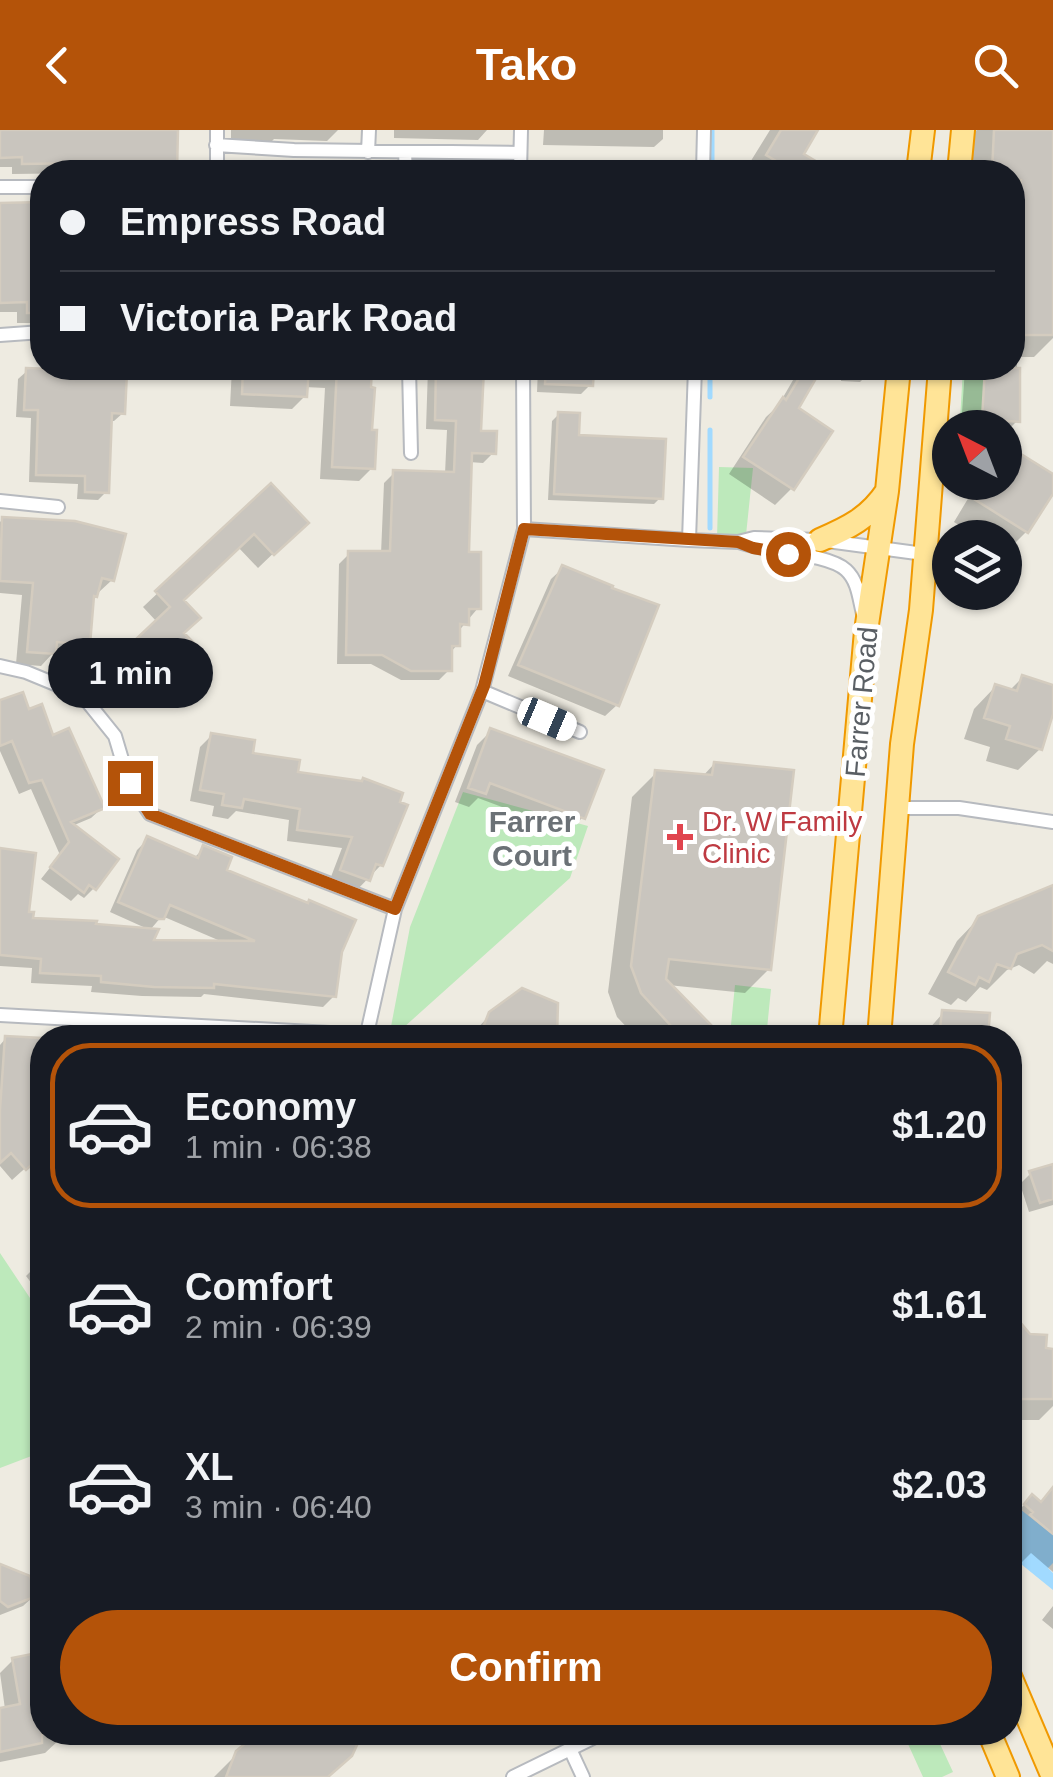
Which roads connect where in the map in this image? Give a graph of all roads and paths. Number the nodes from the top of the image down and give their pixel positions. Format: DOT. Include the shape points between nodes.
graph roads {
  1 [pos="369,130"];
  2 [pos="521,130"];
  3 [pos="704,130"];
  4 [pos="923,130"];
  5 [pos="963,130"];
  6 [pos="216,137"];
  7 [pos="368,152"];
  8 [pos="405,153"];
  9 [pos="520,154"];
  10 [pos="405,160"];
  11 [pos="520,160"];
  12 [pos="703,160"];
  13 [pos="919,160"];
  14 [pos="960,160"];
  15 [pos="0,187"];
  16 [pos="30,187"];
  17 [pos="30,333"];
  18 [pos="0,335"];
  19 [pos="410,380"];
  20 [pos="523,380"];
  21 [pos="695,380"];
  22 [pos="898,380"];
  23 [pos="939,380"];
  24 [pos="411,453"];
  25 [pos="887,491"];
  26 [pos="0,501"];
  27 [pos="58,506"];
  28 [pos="524,529"];
  29 [pos="689,540"];
  30 [pos="820,540"];
  31 [pos="738,542"];
  32 [pos="878,549"];
  33 [pos="924,554"];
  34 [pos="866,631"];
  35 [pos="0,666"];
  36 [pos="482,692"];
  37 [pos="580,732"];
  38 [pos="896,808"];
  39 [pos="1053,822"];
  40 [pos="395,909"];
  41 [pos="0,1015"];
  42 [pos="174,1025"];
  43 [pos="369,1025"];
  44 [pos="831,1025"];
  45 [pos="880,1025"];
  46 [pos="1022,1704"];
  47 [pos="580,1745"];
  48 [pos="994,1745"];
  49 [pos="570,1750"];
  50 [pos="513,1777"];
  51 [pos="583,1777"];
  52 [pos="1009,1777"];
  53 [pos="1053,1777"];
  1 -- 7 [label="street"];
  2 -- 9 [label="street"];
  3 -- 12 [label="street"];
  4 -- 13 [label="highway"];
  5 -- 14 [label="highway"];
  6 -- 7 [label="street"];
  7 -- 8 [label="street"];
  8 -- 9 [label="street"];
  8 -- 10 [label="street"];
  9 -- 11 [label="street"];
  15 -- 16 [label="street"];
  17 -- 18 [label="street"];
  19 -- 24 [label="street"];
  20 -- 28 [label="street"];
  21 -- 29 [label="street"];
  22 -- 25 [label="highway, Farrer Road"];
  23 -- 33 [label="highway, Farrer Road"];
  25 -- 30 [label="highway" via="850,528"];
  25 -- 32 [label="highway, Farrer Road"];
  26 -- 27 [label="street"];
  28 -- 29 [label="street"];
  28 -- 36 [label="street"];
  29 -- 31 [label="street"];
  30 -- 31 [label="street"];
  30 -- 32 [label="street"];
  31 -- 34 [label="street" via="836,562 856,584"];
  32 -- 33 [label="street"];
  32 -- 34 [label="highway, Farrer Road"];
  33 -- 38 [label="highway, Farrer Road"];
  34 -- 44 [label="highway, Farrer Road"];
  35 -- 40 [label="street" via="82,695 115,736 130,783 150,814"];
  36 -- 37 [label="street"];
  36 -- 40 [label="street"];
  38 -- 39 [label="street" via="959,808"];
  38 -- 45 [label="highway, Farrer Road"];
  40 -- 43 [label="street"];
  41 -- 42 [label="street"];
  46 -- 53 [label="highway"];
  47 -- 49 [label="street"];
  48 -- 52 [label="highway"];
  49 -- 50 [label="street"];
  49 -- 51 [label="street"];
}
